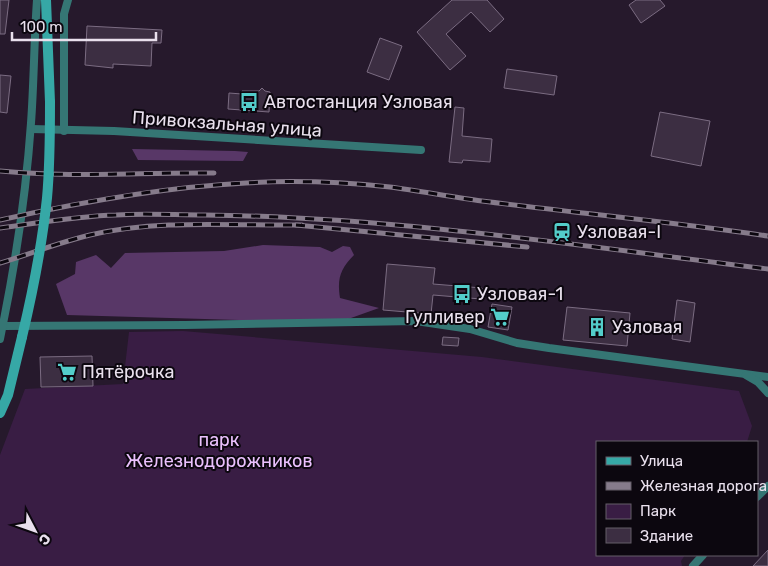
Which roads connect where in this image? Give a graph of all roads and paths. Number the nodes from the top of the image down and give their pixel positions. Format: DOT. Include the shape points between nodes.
graph roads {
  1 [pos="37,0"];
  2 [pos="46,0"];
  3 [pos="68,0"];
  4 [pos="31,129"];
  5 [pos="64,130"];
  6 [pos="421,150"];
  7 [pos="3,326"];
  8 [pos="0,339"];
  9 [pos="744,373"];
  10 [pos="768,377"];
  11 [pos="768,392"];
  12 [pos="0,413"];
  13 [pos="768,486"];
  14 [pos="758,496"];
  15 [pos="702,556"];
  16 [pos="693,566"];
  1 -- 4 [label="street"];
  2 -- 12 [label="main road, bridge" via="50,102 44,215 37,269 22,337 8,395"];
  3 -- 5 [label="street" via="64,14"];
  4 -- 5 [label="street, Привокзальная улица"];
  4 -- 7 [label="street"];
  5 -- 6 [label="street, Привокзальная улица"];
  7 -- 8 [label="street"];
  7 -- 9 [label="street" via="416,321 470,329 541,347"];
  9 -- 10 [label="street"];
  9 -- 11 [label="street"];
  13 -- 14 [label="street"];
  15 -- 16 [label="street"];
}
